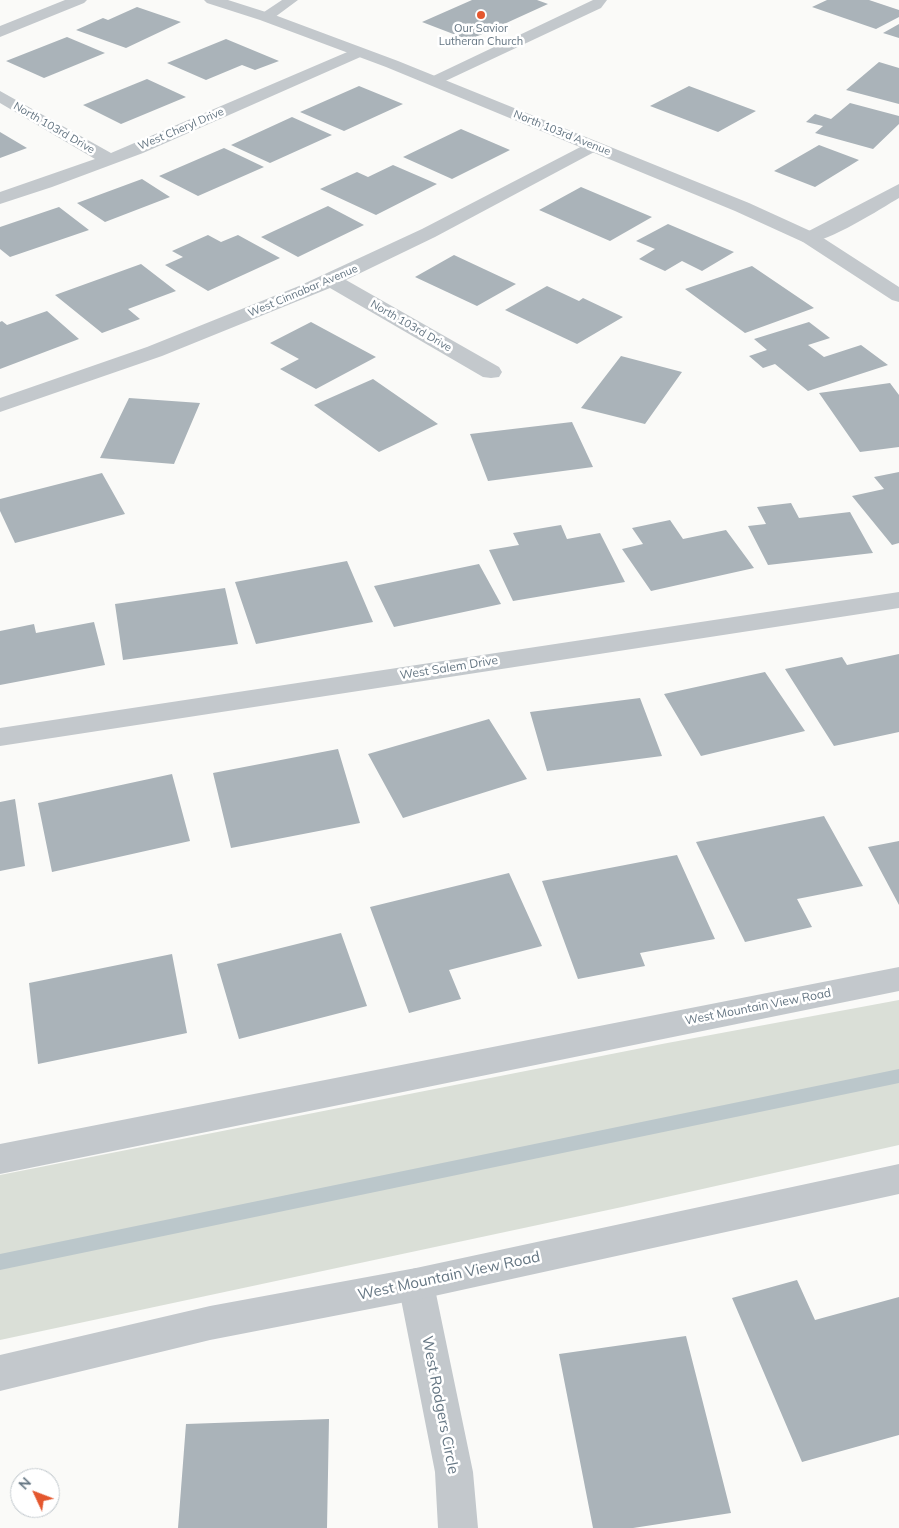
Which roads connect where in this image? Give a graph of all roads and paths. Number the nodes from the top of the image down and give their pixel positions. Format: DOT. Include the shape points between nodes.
graph roads {
  1 [pos="79,0"];
  2 [pos="212,0"];
  3 [pos="291,0"];
  4 [pos="600,0"];
  5 [pos="266,17"];
  6 [pos="0,32"];
  7 [pos="359,52"];
  8 [pos="434,81"];
  9 [pos="0,96"];
  10 [pos="592,146"];
  11 [pos="109,159"];
  12 [pos="899,190"];
  13 [pos="0,198"];
  14 [pos="810,238"];
  15 [pos="332,280"];
  16 [pos="899,296"];
  17 [pos="491,372"];
  18 [pos="0,405"];
  19 [pos="899,600"];
  20 [pos="0,737"];
  21 [pos="899,979"];
  22 [pos="0,1159"];
  23 [pos="899,1179"];
  24 [pos="416,1284"];
  25 [pos="0,1372"];
  26 [pos="458,1528"];
  1 -- 6 [label="street"];
  2 -- 5 [label="street, North 103rd Avenue"];
  3 -- 5 [label="lane"];
  4 -- 8 [label="lane" via="596,5"];
  5 -- 7 [label="street, North 103rd Avenue"];
  7 -- 8 [label="street, North 103rd Avenue"];
  7 -- 11 [label="street, West Cheryl Drive"];
  8 -- 10 [label="street, North 103rd Avenue"];
  9 -- 11 [label="street, North 103rd Drive"];
  10 -- 14 [label="street, North 103rd Avenue"];
  10 -- 15 [label="street, West Cinnabar Avenue" via="406,245"];
  11 -- 13 [label="street, West Cheryl Drive"];
  12 -- 14 [label="street"];
  14 -- 16 [label="street, North 103rd Avenue"];
  15 -- 17 [label="street, North 103rd Drive"];
  15 -- 18 [label="street, West Cinnabar Avenue" via="145,356"];
  19 -- 20 [label="street, West Salem Drive"];
  21 -- 22 [label="street, West Mountain View Road"];
  23 -- 24 [label="street, West Mountain View Road"];
  24 -- 25 [label="street, West Mountain View Road" via="210,1323"];
  24 -- 26 [label="street, West Rodgers Circle" via="454,1472"];
}
